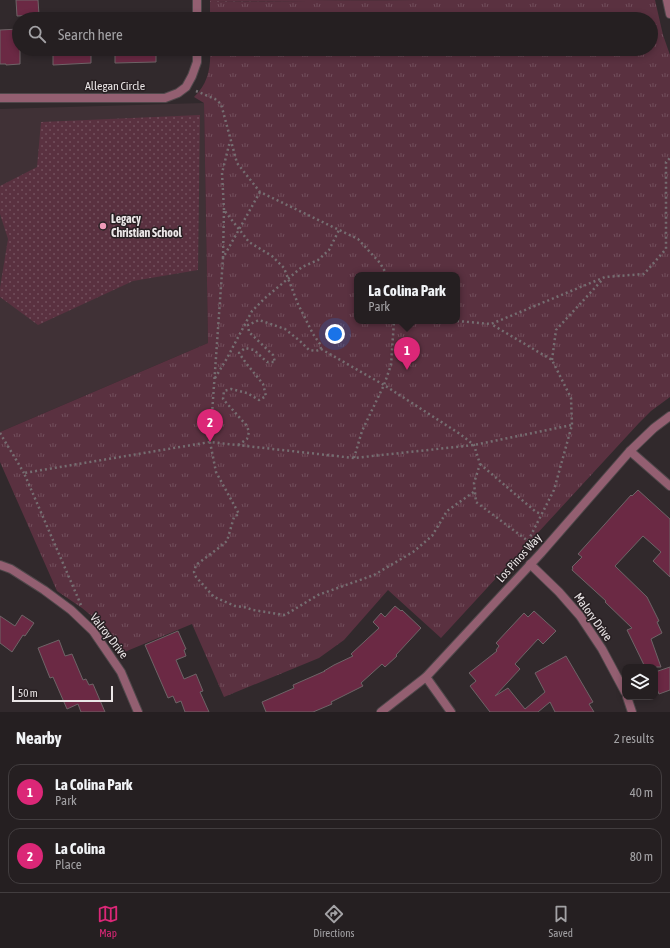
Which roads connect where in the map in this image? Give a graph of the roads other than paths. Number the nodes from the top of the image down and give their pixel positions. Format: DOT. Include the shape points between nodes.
graph roads {
  1 [pos="197,0"];
  2 [pos="667,0"];
  3 [pos="197,12"];
  4 [pos="670,14"];
  5 [pos="197,56"];
  6 [pos="0,98"];
  7 [pos="670,416"];
  8 [pos="630,451"];
  9 [pos="670,486"];
  10 [pos="530,564"];
  11 [pos="0,565"];
  12 [pos="426,678"];
  13 [pos="622,686"];
  14 [pos="628,700"];
  15 [pos="138,712"];
  16 [pos="381,712"];
  17 [pos="451,712"];
  18 [pos="632,712"];
  1 -- 3 [label="street"];
  2 -- 4 [label="street"];
  5 -- 6 [label="street, Allegan Circle" via="186,88 165,98"];
  7 -- 8 [label="street, Los Pinos Way"];
  8 -- 9 [label="street"];
  8 -- 10 [label="street, Los Pinos Way"];
  10 -- 12 [label="street, Los Pinos Way"];
  10 -- 13 [label="street, Malory Drive" via="560,592 580,616"];
  11 -- 15 [label="street, Valroy Drive" via="11,568 44,590 93,631 121,672"];
  12 -- 16 [label="street, Los Pinos Way"];
  12 -- 17 [label="street"];
  14 -- 18 [label="street"];
}
